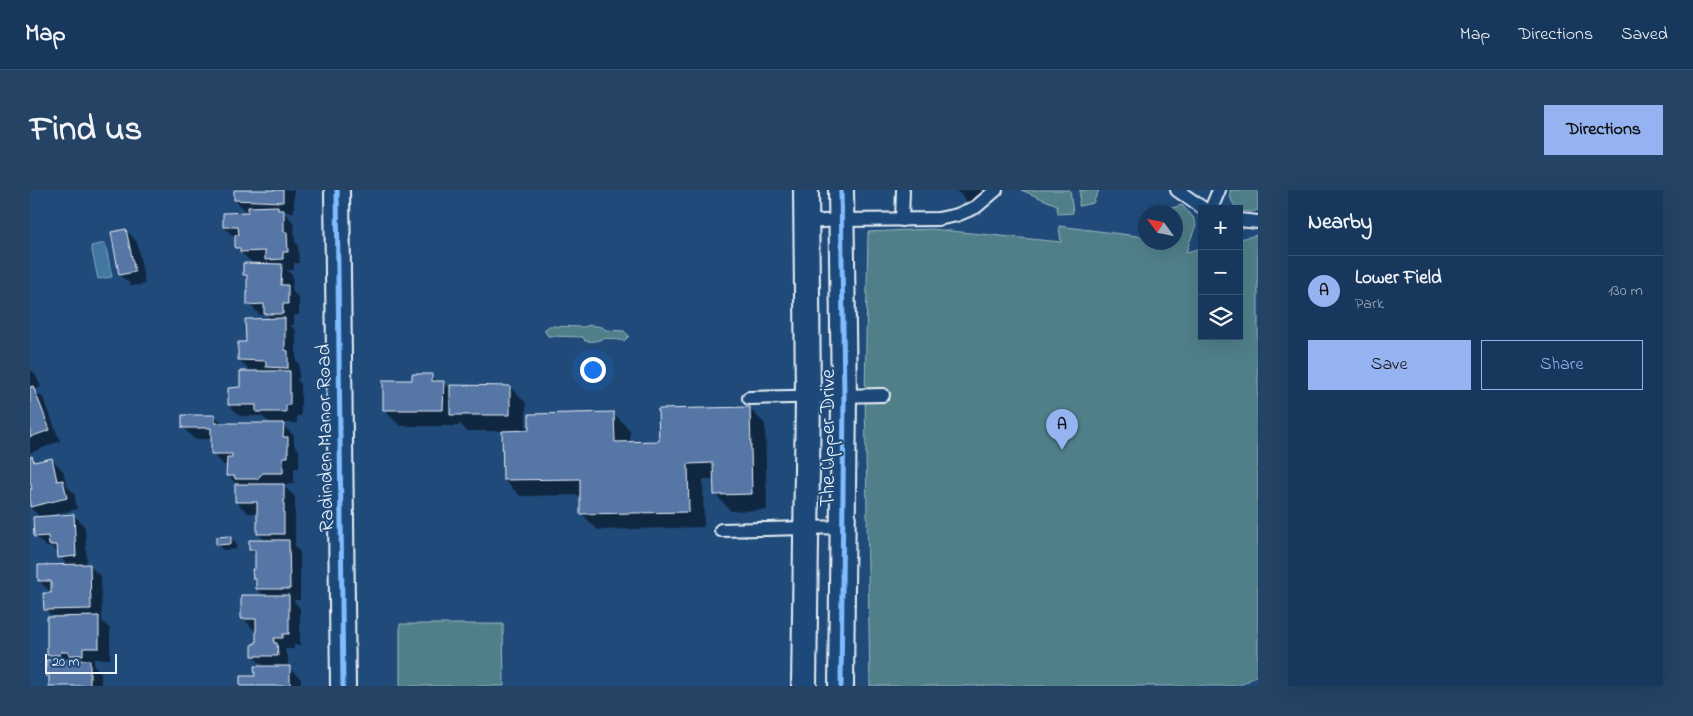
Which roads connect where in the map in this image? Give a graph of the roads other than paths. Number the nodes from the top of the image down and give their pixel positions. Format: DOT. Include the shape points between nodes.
graph roads {
  1 [pos="337,190"];
  2 [pos="806,190"];
  3 [pos="841,190"];
  4 [pos="903,190"];
  5 [pos="996,190"];
  6 [pos="1177,190"];
  7 [pos="1219,190"];
  8 [pos="1198,205"];
  9 [pos="1213,205"];
  10 [pos="841,220"];
  11 [pos="902,220"];
  12 [pos="1243,220"];
  13 [pos="806,222"];
  14 [pos="1258,222"];
  15 [pos="883,395"];
  16 [pos="844,396"];
  17 [pos="808,397"];
  18 [pos="748,398"];
  19 [pos="843,527"];
  20 [pos="806,528"];
  21 [pos="721,530"];
  22 [pos="343,686"];
  23 [pos="804,686"];
  24 [pos="841,686"];
  1 -- 22 [label="street, Radinden Manor Road"];
  2 -- 13 [label="street, The Upper Drive"];
  3 -- 10 [label="street, The Upper Drive"];
  4 -- 11 [label="lane"];
  5 -- 11 [label="lane" via="976,207 957,215"];
  6 -- 8 [label="lane"];
  7 -- 9 [label="lane"];
  10 -- 11 [label="lane"];
  10 -- 13 [label="lane"];
  10 -- 16 [label="street, The Upper Drive"];
  12 -- 14 [label="lane"];
  13 -- 17 [label="street, The Upper Drive"];
  15 -- 16 [label="lane"];
  16 -- 17 [label="lane"];
  16 -- 19 [label="street, The Upper Drive"];
  17 -- 18 [label="lane"];
  17 -- 20 [label="street, The Upper Drive"];
  19 -- 20 [label="lane"];
  19 -- 24 [label="street, The Upper Drive"];
  20 -- 21 [label="lane"];
  20 -- 23 [label="street, The Upper Drive"];
}
